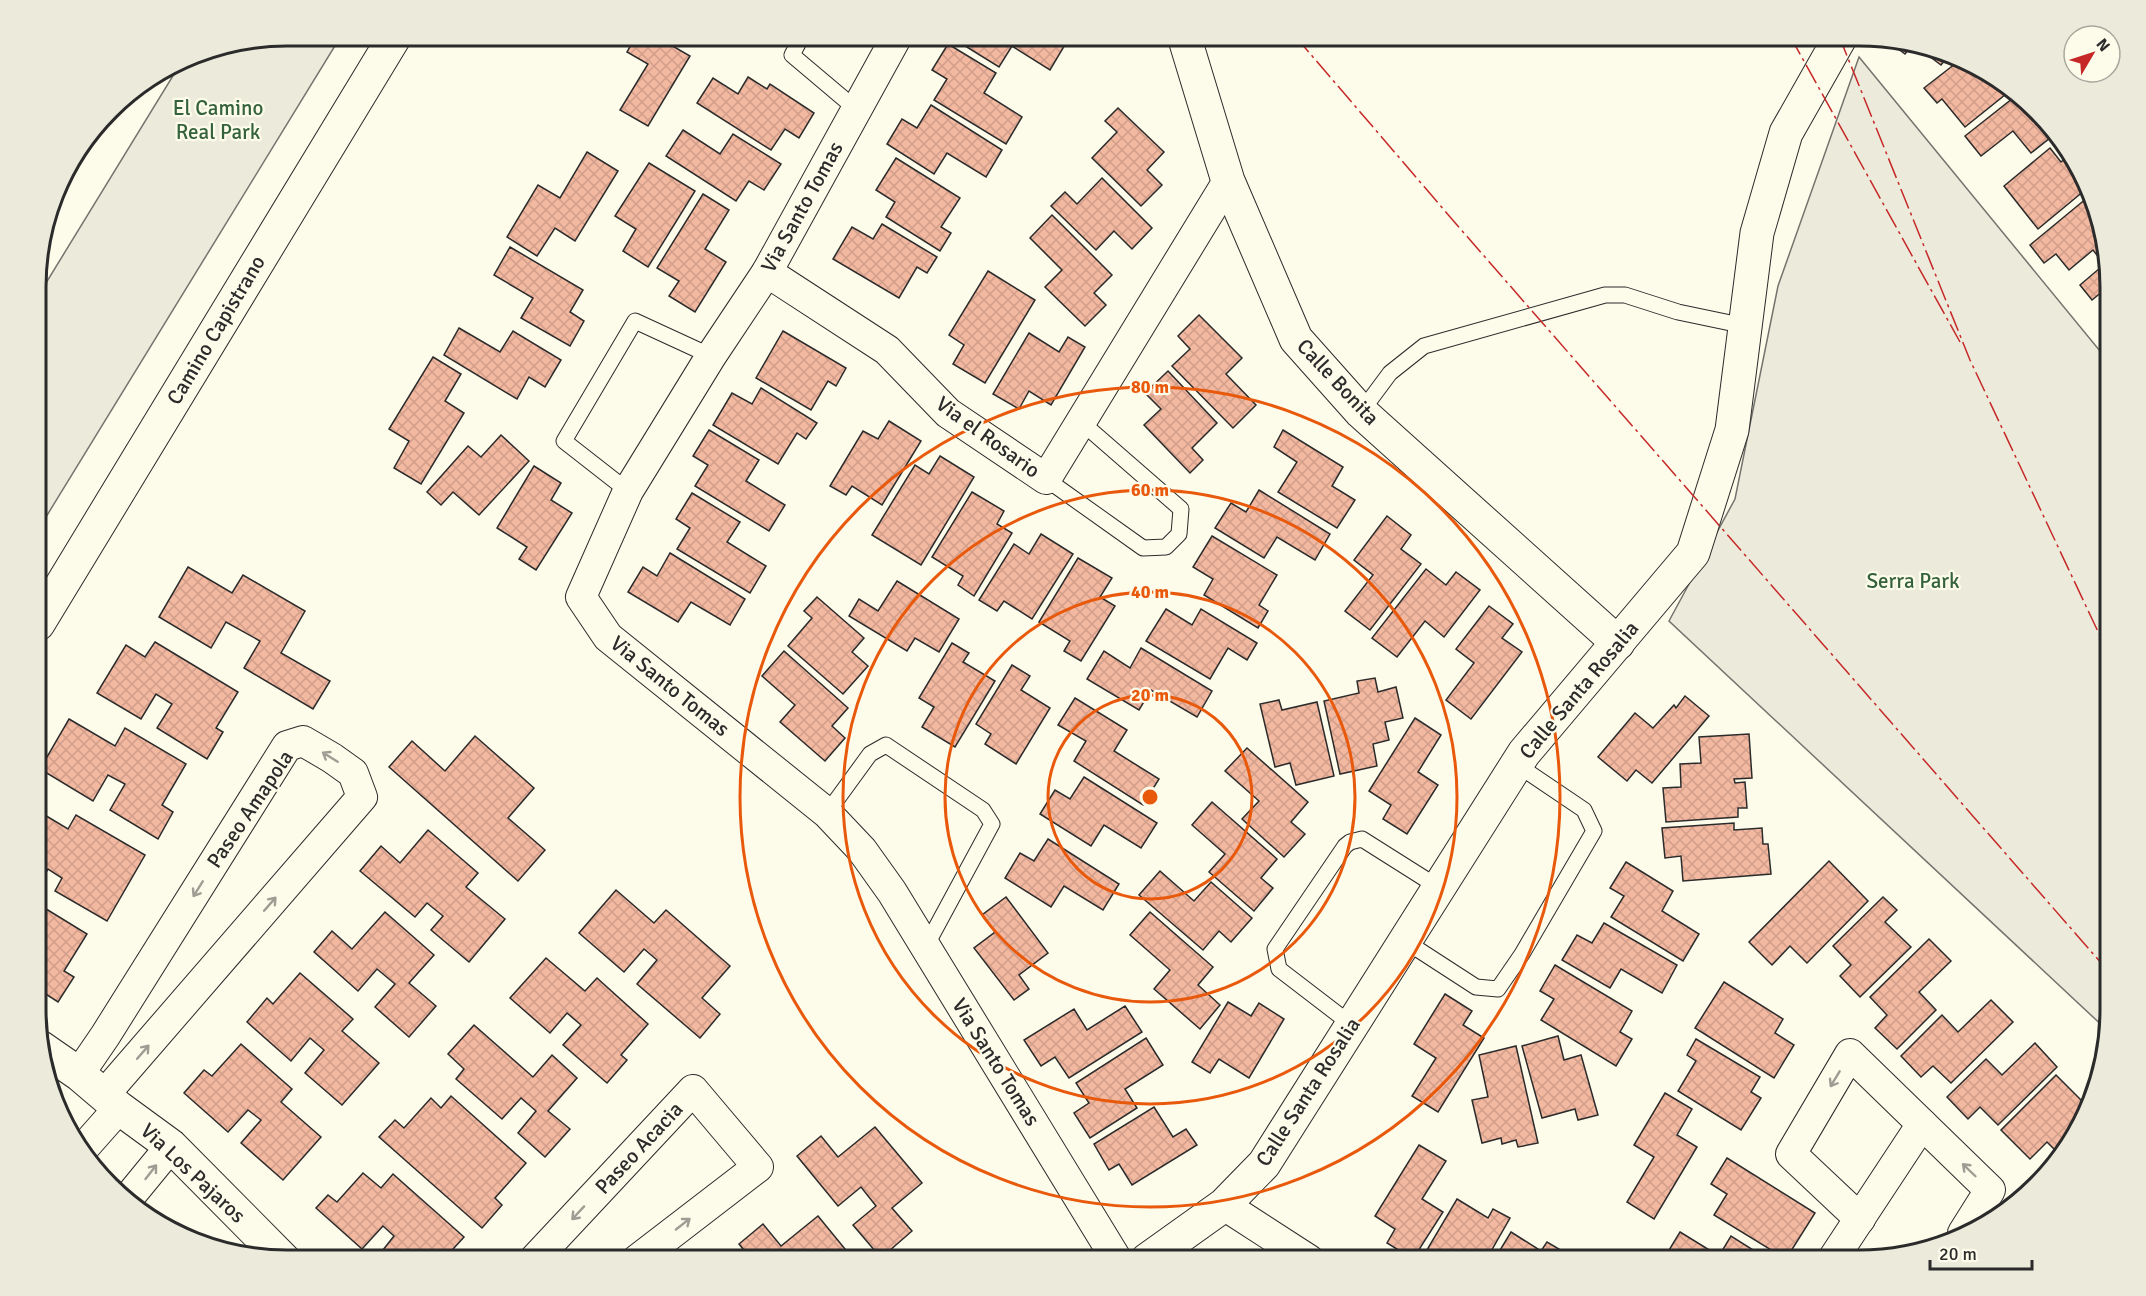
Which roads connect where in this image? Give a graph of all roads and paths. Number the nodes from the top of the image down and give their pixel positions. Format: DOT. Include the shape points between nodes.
graph roads {
  1 [pos="389,46"];
  2 [pos="797,46"];
  3 [pos="891,46"];
  4 [pos="1187,46"];
  5 [pos="1835,46"];
  6 [pos="856,110"];
  7 [pos="1228,181"];
  8 [pos="767,272"];
  9 [pos="1745,326"];
  10 [pos="711,356"];
  11 [pos="1361,412"];
  12 [pos="1080,422"];
  13 [pos="1046,479"];
  14 [pos="627,491"];
  15 [pos="46,611"];
  16 [pos="1618,643"];
  17 [pos="1516,764"];
  18 [pos="827,813"];
  19 [pos="1438,887"];
  20 [pos="1405,940"];
  21 [pos="925,948"];
  22 [pos="1352,1025"];
  23 [pos="51,1054"];
  24 [pos="79,1074"];
  25 [pos="111,1102"];
  26 [pos="1922,1124"];
  27 [pos="86,1142"];
  28 [pos="171,1146"];
  29 [pos="133,1194"];
  30 [pos="1224,1205"];
  31 [pos="1860,1220"];
  32 [pos="1970,1222"];
  33 [pos="273,1249"];
  34 [pos="543,1250"];
  35 [pos="650,1250"];
  36 [pos="1111,1250"];
  37 [pos="1161,1250"];
  38 [pos="1294,1250"];
  39 [pos="1840,1250"];
  1 -- 15 [label="street, Camino Capistrano"];
  2 -- 6 [label="lane" via="792,55"];
  3 -- 6 [label="street, Via Santo Tomas"];
  4 -- 7 [label="street, Calle Bonita"];
  5 -- 9 [label="street, Calle Santa Rosalia" via="1786,133 1757,233"];
  6 -- 8 [label="street, Via Santo Tomas"];
  7 -- 11 [label="street, Calle Bonita" via="1296,339"];
  7 -- 12 [label="street, Via el Rosario"];
  8 -- 10 [label="street, Via Santo Tomas"];
  8 -- 13 [label="street, Via el Rosario" via="887,350 948,413"];
  9 -- 11 [label="lane" via="1678,312 1625,295 1605,295 1424,346 1389,373"];
  9 -- 16 [label="street, Calle Santa Rosalia" via="1732,430 1693,553"];
  10 -- 14 [label="street, Via Santo Tomas"];
  10 -- 14 [label="lane" via="635,321 564,441"];
  11 -- 16 [label="street, Calle Bonita"];
  12 -- 13 [label="street, Via el Rosario"];
  12 -- 13 [label="lane" via="1181,509 1179,534 1166,547 1143,548"];
  14 -- 18 [label="street, Via Santo Tomas" via="580,597 608,637"];
  16 -- 17 [label="street, Calle Santa Rosalia"];
  17 -- 19 [label="street, Calle Santa Rosalia"];
  17 -- 20 [label="lane" via="1584,810 1594,831 1522,954 1498,989 1476,987"];
  18 -- 21 [label="street, Via Santo Tomas" via="886,883"];
  18 -- 21 [label="lane" via="870,754 886,745 983,810 992,824"];
  19 -- 20 [label="street, Calle Santa Rosalia"];
  19 -- 22 [label="lane" via="1362,840 1350,842 1275,949 1279,969"];
  20 -- 22 [label="street, Calle Santa Rosalia"];
  21 -- 36 [label="street, Via Santo Tomas"];
  22 -- 30 [label="street, Calle Santa Rosalia" via="1264,1164"];
  23 -- 24 [label="street, Via Los Pajaros"];
  24 -- 25 [label="street, Via Los Pajaros"];
  25 -- 24 [label="street, Paseo Amapola, one-way" via="362,797 353,773 303,741 287,746"];
  25 -- 27 [label="street"];
  25 -- 28 [label="street, Via Los Pajaros"];
  26 -- 31 [label="street"];
  26 -- 31 [label="street, one-way" via="1850,1054 1791,1154"];
  32 -- 26 [label="street, one-way" via="1990,1190"];
  29 -- 28 [label="street, one-way"];
  28 -- 33 [label="street, Via Los Pajaros"];
  30 -- 37 [label="street, Calle Santa Rosalia"];
  30 -- 38 [label="street"];
  31 -- 39 [label="street"];
  35 -- 34 [label="street, Paseo Acacia, one-way" via="758,1167 693,1090"];
}
